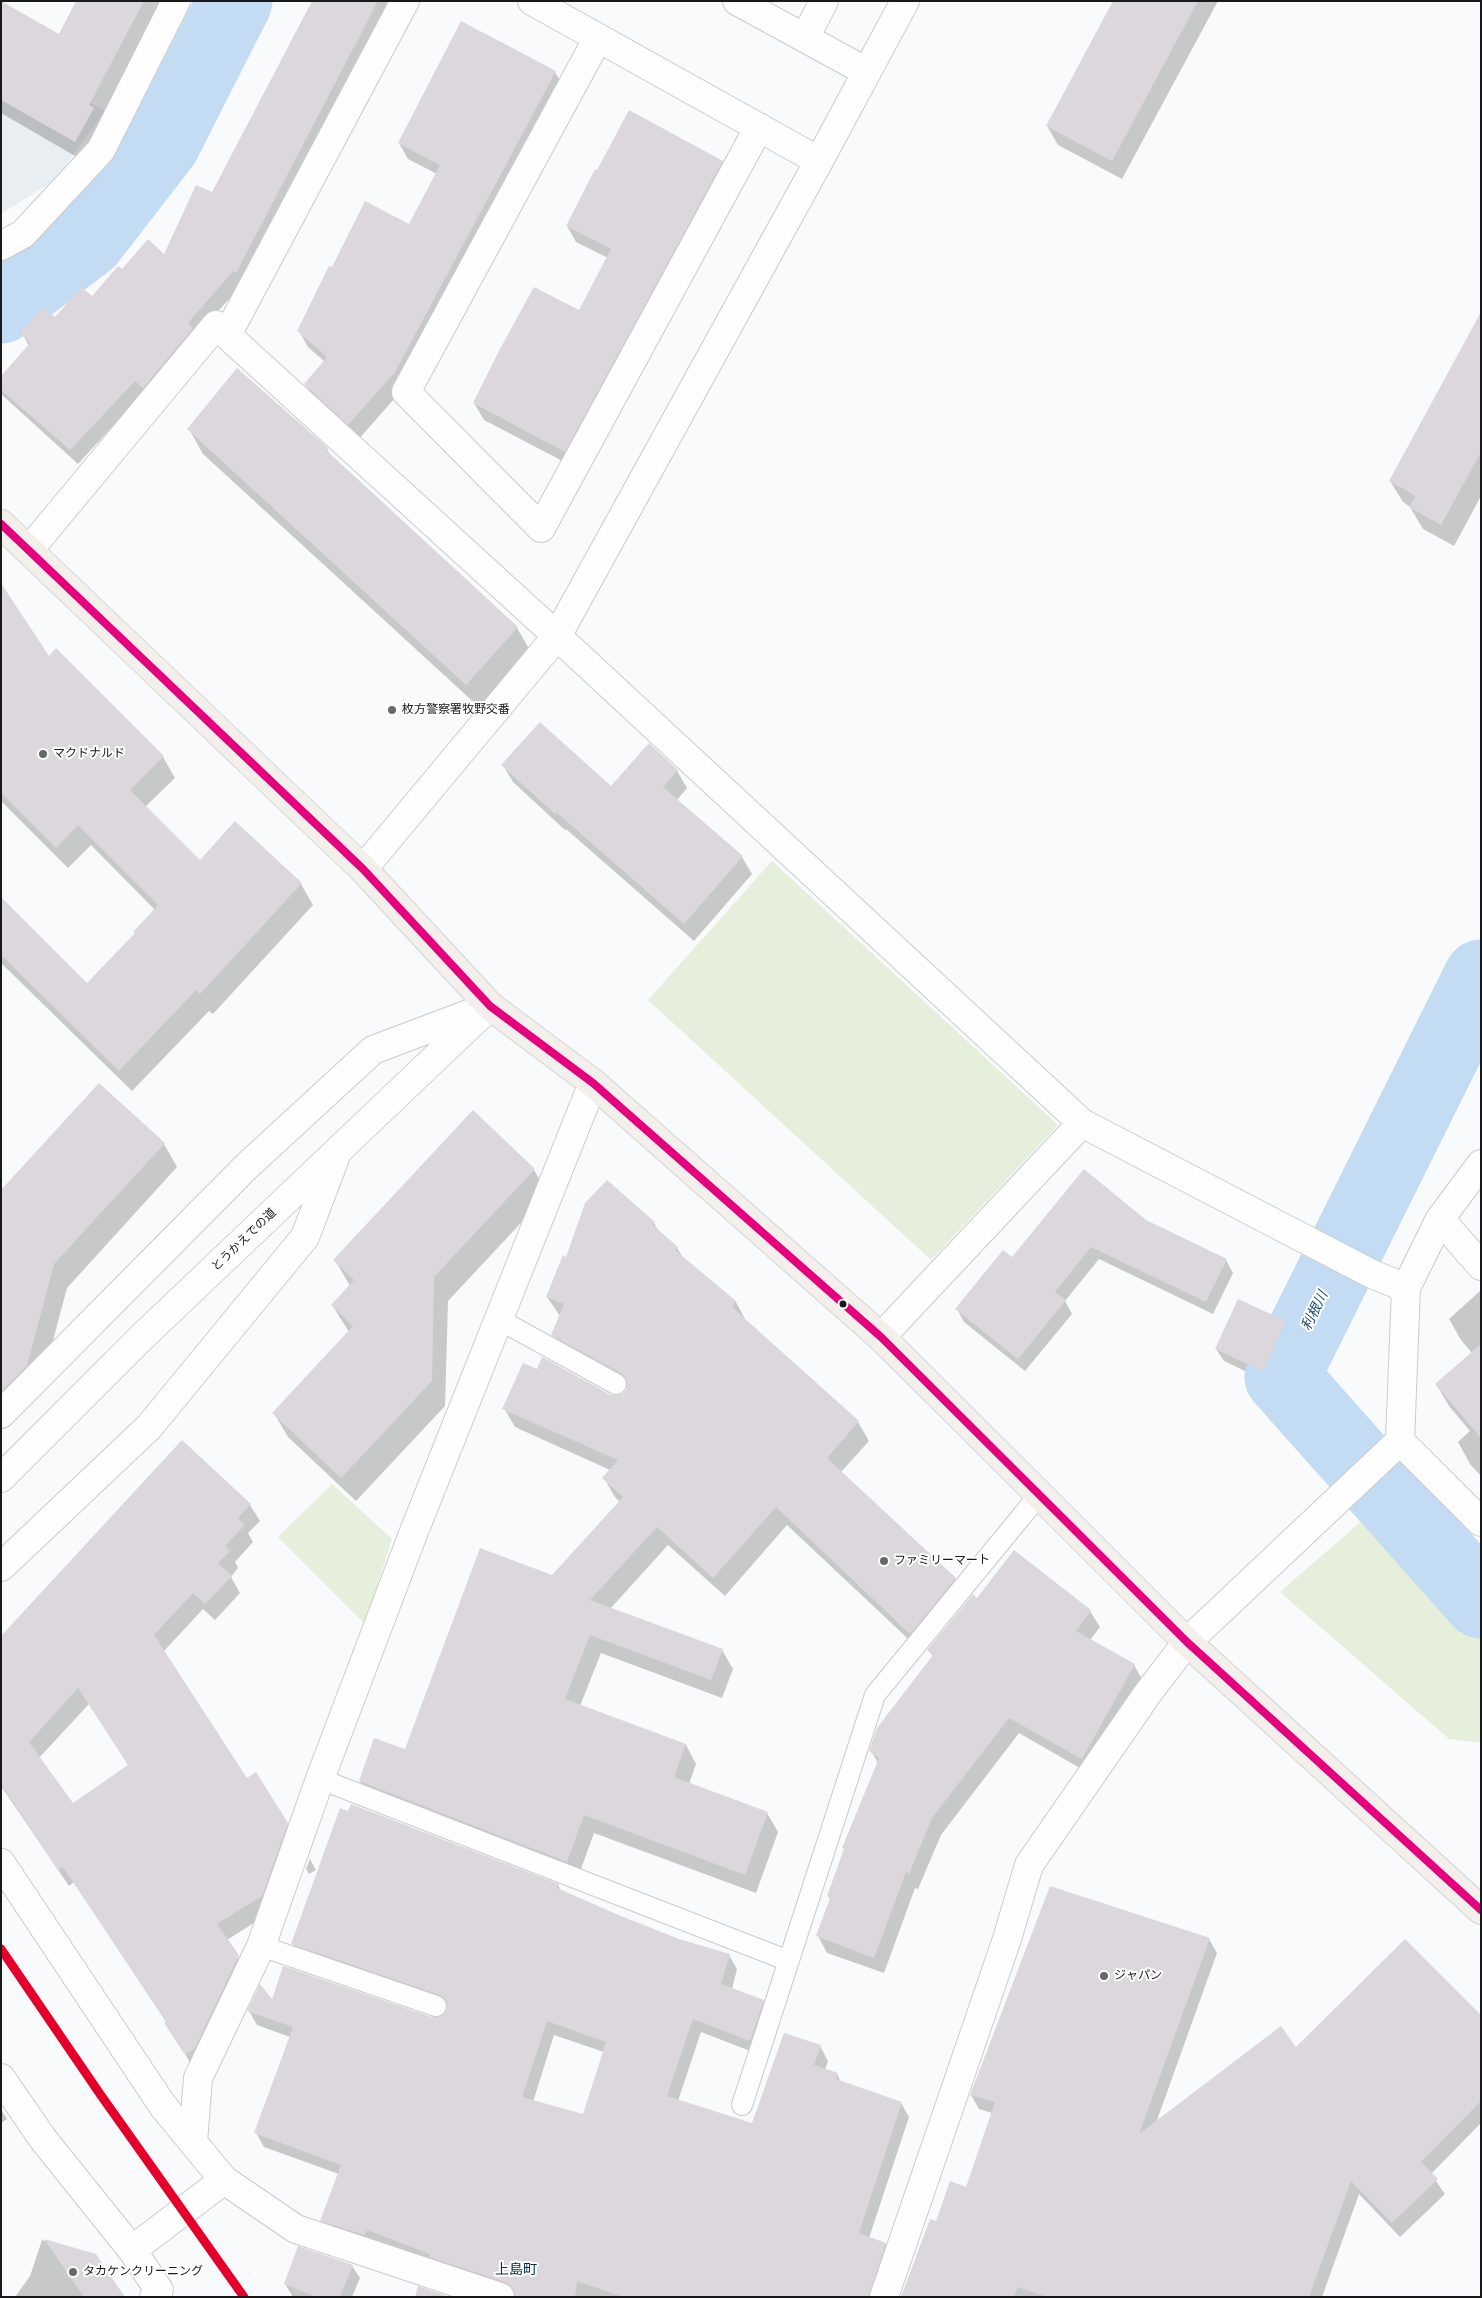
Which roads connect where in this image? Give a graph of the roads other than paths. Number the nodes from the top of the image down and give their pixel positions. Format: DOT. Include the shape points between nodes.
graph roads {
  1 [pos="176,1"];
  2 [pos="405,1"];
  3 [pos="532,1"];
  4 [pos="737,1"];
  5 [pos="824,1"];
  6 [pos="905,1"];
  7 [pos="598,38"];
  8 [pos="805,38"];
  9 [pos="866,72"];
  10 [pos="759,128"];
  11 [pos="819,161"];
  12 [pos="1,246"];
  13 [pos="227,335"];
  14 [pos="1,524"];
  15 [pos="29,550"];
  16 [pos="557,636"];
  17 [pos="363,869"];
  18 [pos="490,1006"];
  19 [pos="593,1083"];
  20 [pos="1082,1123"];
  21 [pos="337,1152"];
  22 [pos="1481,1164"];
  23 [pos="1440,1219"];
  24 [pos="1481,1266"];
  25 [pos="1406,1288"];
  26 [pos="498,1319"];
  27 [pos="881,1338"];
  28 [pos="616,1384"];
  29 [pos="1,1414"];
  30 [pos="1393,1447"];
  31 [pos="1,1478"];
  32 [pos="1039,1495"];
  33 [pos="1481,1522"];
  34 [pos="1,1567"];
  35 [pos="1187,1642"];
  36 [pos="320,1780"];
  37 [pos="1,1863"];
  38 [pos="1481,1910"];
  39 [pos="261,1946"];
  40 [pos="789,1961"];
  41 [pos="436,2006"];
  42 [pos="1,2078"];
  43 [pos="742,2105"];
  44 [pos="192,2142"];
  45 [pos="224,2180"];
  46 [pos="132,2250"];
  47 [pos="159,2295"];
  48 [pos="500,2297"];
  49 [pos="884,2297"];
  1 -- 12 [label="street" via="101,150 23,234"];
  2 -- 13 [label="street"];
  3 -- 7 [label="street"];
  4 -- 8 [label="street"];
  5 -- 8 [label="street"];
  6 -- 9 [label="street"];
  7 -- 10 [label="street"];
  7 -- 10 [label="street" via="406,392 541,528"];
  8 -- 9 [label="street"];
  9 -- 11 [label="street"];
  10 -- 11 [label="street"];
  11 -- 16 [label="street"];
  13 -- 15 [label="street" via="216,325"];
  13 -- 16 [label="street"];
  14 -- 15 [label="main road"];
  15 -- 17 [label="main road"];
  16 -- 17 [label="street"];
  16 -- 20 [label="street"];
  17 -- 18 [label="main road"];
  18 -- 19 [label="main road"];
  18 -- 21 [label="street, とうかえでの道"];
  18 -- 29 [label="street" via="374,1050 247,1166"];
  19 -- 26 [label="street"];
  19 -- 27 [label="main road"];
  20 -- 25 [label="street" via="1372,1274"];
  20 -- 27 [label="street"];
  21 -- 31 [label="street, とうかえでの道" via="142,1337"];
  21 -- 34 [label="street" via="305,1238 149,1427"];
  22 -- 23 [label="street"];
  23 -- 24 [label="street"];
  23 -- 25 [label="street"];
  25 -- 30 [label="street"];
  26 -- 28 [label="lane"];
  26 -- 36 [label="street"];
  27 -- 32 [label="main road"];
  30 -- 33 [label="street"];
  30 -- 35 [label="street"];
  32 -- 35 [label="main road"];
  32 -- 40 [label="lane" via="874,1695"];
  35 -- 38 [label="main road"];
  35 -- 49 [label="street" via="1029,1865 1007,1939"];
  36 -- 39 [label="street"];
  36 -- 40 [label="lane"];
  37 -- 44 [label="street" via="163,2106"];
  39 -- 41 [label="lane"];
  39 -- 44 [label="street" via="198,2078"];
  40 -- 43 [label="lane"];
  42 -- 46 [label="street" via="43,2139"];
  44 -- 45 [label="street"];
  45 -- 46 [label="street"];
  45 -- 48 [label="street" via="296,2230"];
  46 -- 47 [label="street"];
}
